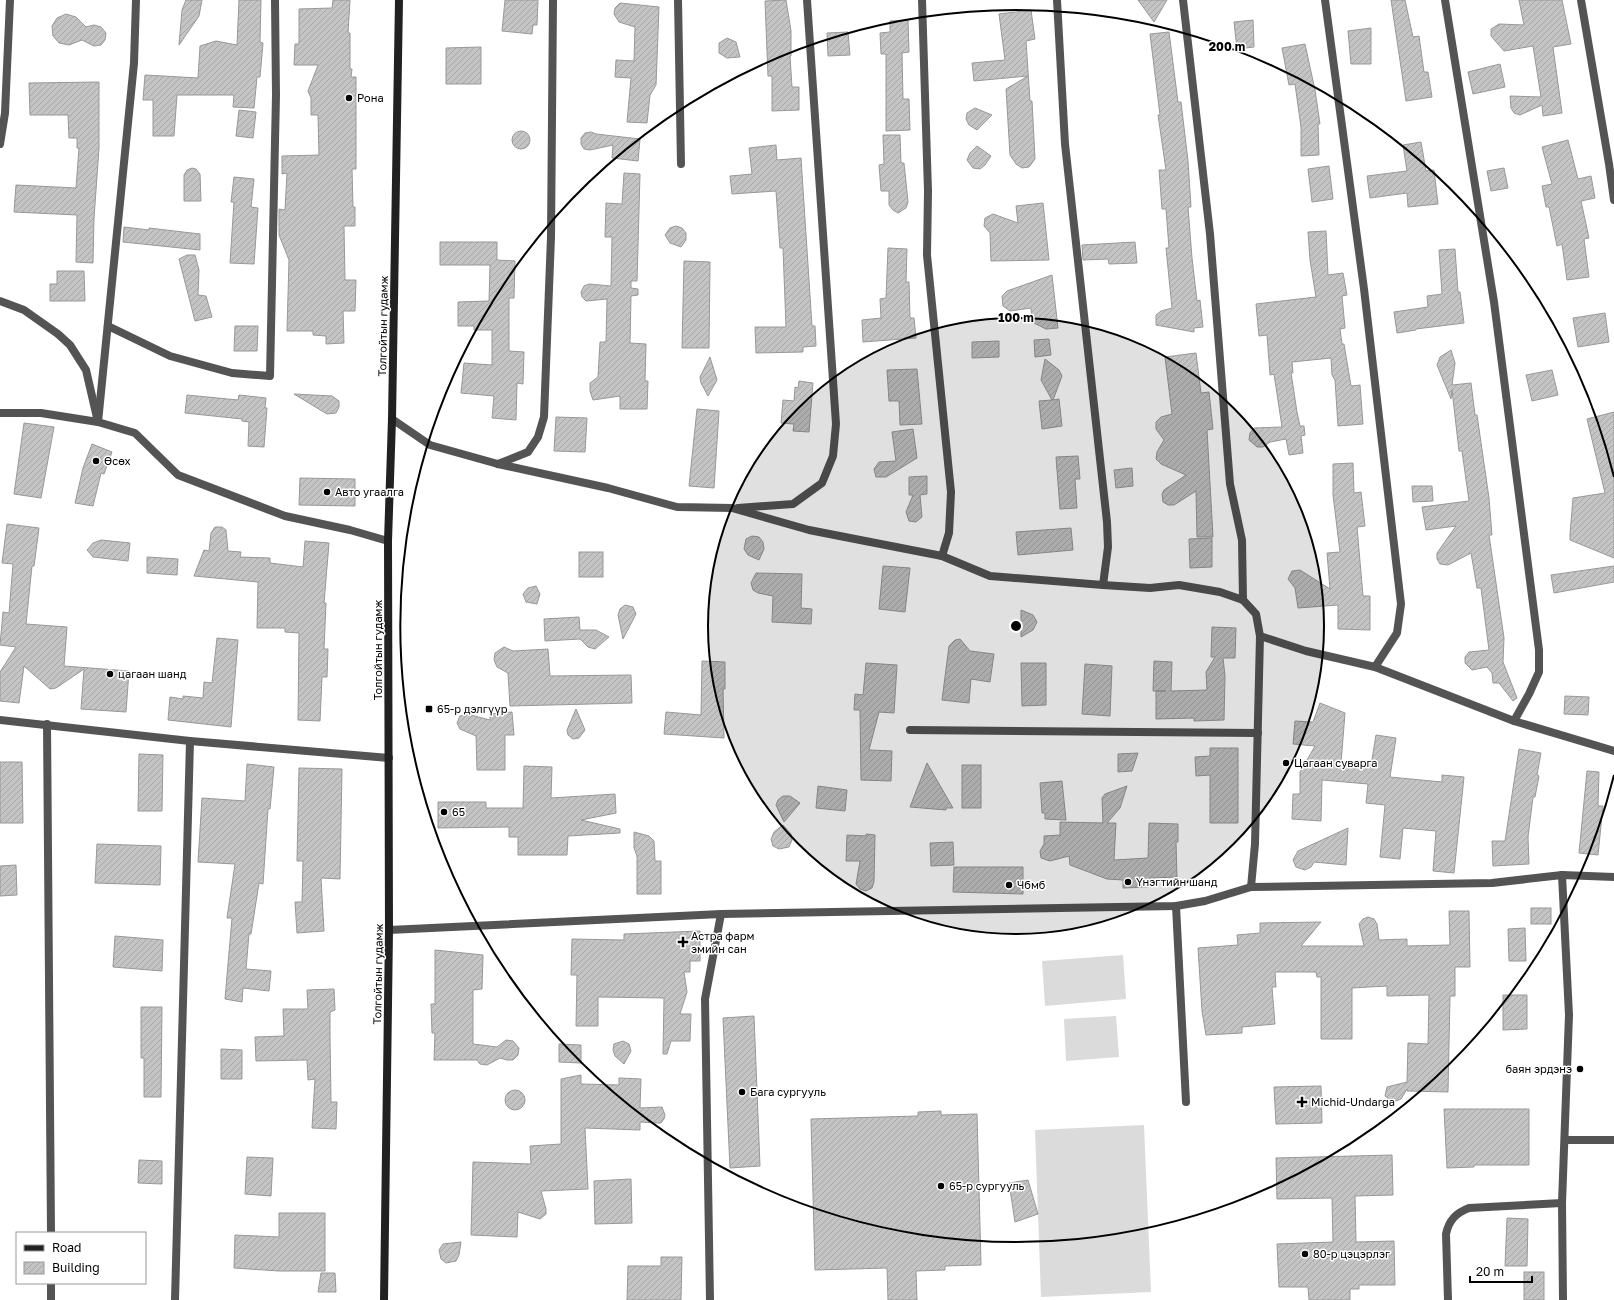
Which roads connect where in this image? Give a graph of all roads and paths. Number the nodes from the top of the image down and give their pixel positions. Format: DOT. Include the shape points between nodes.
graph roads {
  1 [pos="10,0"];
  2 [pos="136,0"];
  3 [pos="276,0"];
  4 [pos="399,0"];
  5 [pos="553,0"];
  6 [pos="678,0"];
  7 [pos="807,0"];
  8 [pos="922,0"];
  9 [pos="1057,0"];
  10 [pos="1183,0"];
  11 [pos="1325,0"];
  12 [pos="1444,0"];
  13 [pos="1581,0"];
  14 [pos="0,144"];
  15 [pos="681,164"];
  16 [pos="1614,200"];
  17 [pos="0,301"];
  18 [pos="108,326"];
  19 [pos="0,413"];
  20 [pos="392,420"];
  21 [pos="98,422"];
  22 [pos="498,464"];
  23 [pos="732,508"];
  24 [pos="388,541"];
  25 [pos="942,556"];
  26 [pos="1103,585"];
  27 [pos="1243,600"];
  28 [pos="1260,636"];
  29 [pos="1375,667"];
  30 [pos="0,720"];
  31 [pos="1514,721"];
  32 [pos="47,724"];
  33 [pos="910,730"];
  34 [pos="1258,734"];
  35 [pos="190,742"];
  36 [pos="1614,751"];
  37 [pos="389,758"];
  38 [pos="1562,875"];
  39 [pos="1614,877"];
  40 [pos="1251,887"];
  41 [pos="1176,906"];
  42 [pos="721,914"];
  43 [pos="390,930"];
  44 [pos="1186,1102"];
  45 [pos="1565,1140"];
  46 [pos="1614,1140"];
  47 [pos="1562,1203"];
  48 [pos="51,1232"];
  49 [pos="51,1284"];
  50 [pos="51,1300"];
  51 [pos="175,1300"];
  52 [pos="384,1300"];
  53 [pos="710,1300"];
  54 [pos="1448,1300"];
  55 [pos="1563,1300"];
  1 -- 14 [label="street" via="5,113"];
  2 -- 18 [label="street" via="134,63"];
  3 -- 18 [label="street" via="270,376 232,373 170,356"];
  4 -- 20 [label="main road, Толгойтын гудамж"];
  5 -- 22 [label="street" via="552,237 544,417 538,437 528,452"];
  6 -- 15 [label="street"];
  7 -- 23 [label="street" via="836,424 833,456 822,483 792,504"];
  8 -- 25 [label="street" via="928,255 951,492 949,532"];
  9 -- 26 [label="street" via="1065,144 1107,522 1108,547"];
  10 -- 27 [label="street" via="1210,234 1230,484 1242,540"];
  11 -- 29 [label="street" via="1364,289 1401,604 1397,633"];
  12 -- 31 [label="street" via="1494,302 1539,650 1538,672"];
  13 -- 16 [label="street"];
  17 -- 21 [label="street" via="24,310 70,345 86,370"];
  18 -- 21 [label="street"];
  19 -- 21 [label="street" via="40,413"];
  20 -- 22 [label="street" via="430,445"];
  20 -- 24 [label="main road, Толгойтын гудамж"];
  21 -- 24 [label="street" via="135,433 178,475 285,516"];
  22 -- 23 [label="street" via="608,488 677,507"];
  23 -- 25 [label="street" via="809,530"];
  24 -- 37 [label="main road, Толгойтын гудамж"];
  25 -- 26 [label="street" via="990,576"];
  26 -- 27 [label="street" via="1150,588 1179,586 1220,592"];
  27 -- 28 [label="street" via="1256,614"];
  28 -- 29 [label="street" via="1306,651"];
  28 -- 34 [label="street"];
  29 -- 31 [label="street"];
  30 -- 32 [label="street"];
  31 -- 36 [label="street"];
  32 -- 35 [label="street"];
  32 -- 48 [label="street"];
  33 -- 34 [label="street"];
  34 -- 40 [label="street" via="1255,844"];
  35 -- 37 [label="street"];
  35 -- 51 [label="street"];
  37 -- 43 [label="main road, Толгойтын гудамж"];
  38 -- 39 [label="street"];
  38 -- 40 [label="street" via="1492,883"];
  38 -- 45 [label="street" via="1569,1015"];
  40 -- 41 [label="street" via="1205,901"];
  41 -- 42 [label="street"];
  41 -- 44 [label="street"];
  42 -- 43 [label="street"];
  42 -- 53 [label="street" via="706,999"];
  43 -- 52 [label="main road, Толгойтын гудамж"];
  45 -- 46 [label="street"];
  45 -- 47 [label="street"];
  47 -- 54 [label="street" via="1469,1208 1460,1211 1448,1225 1446,1234"];
  47 -- 55 [label="street"];
  49 -- 50 [label="street"];
}
